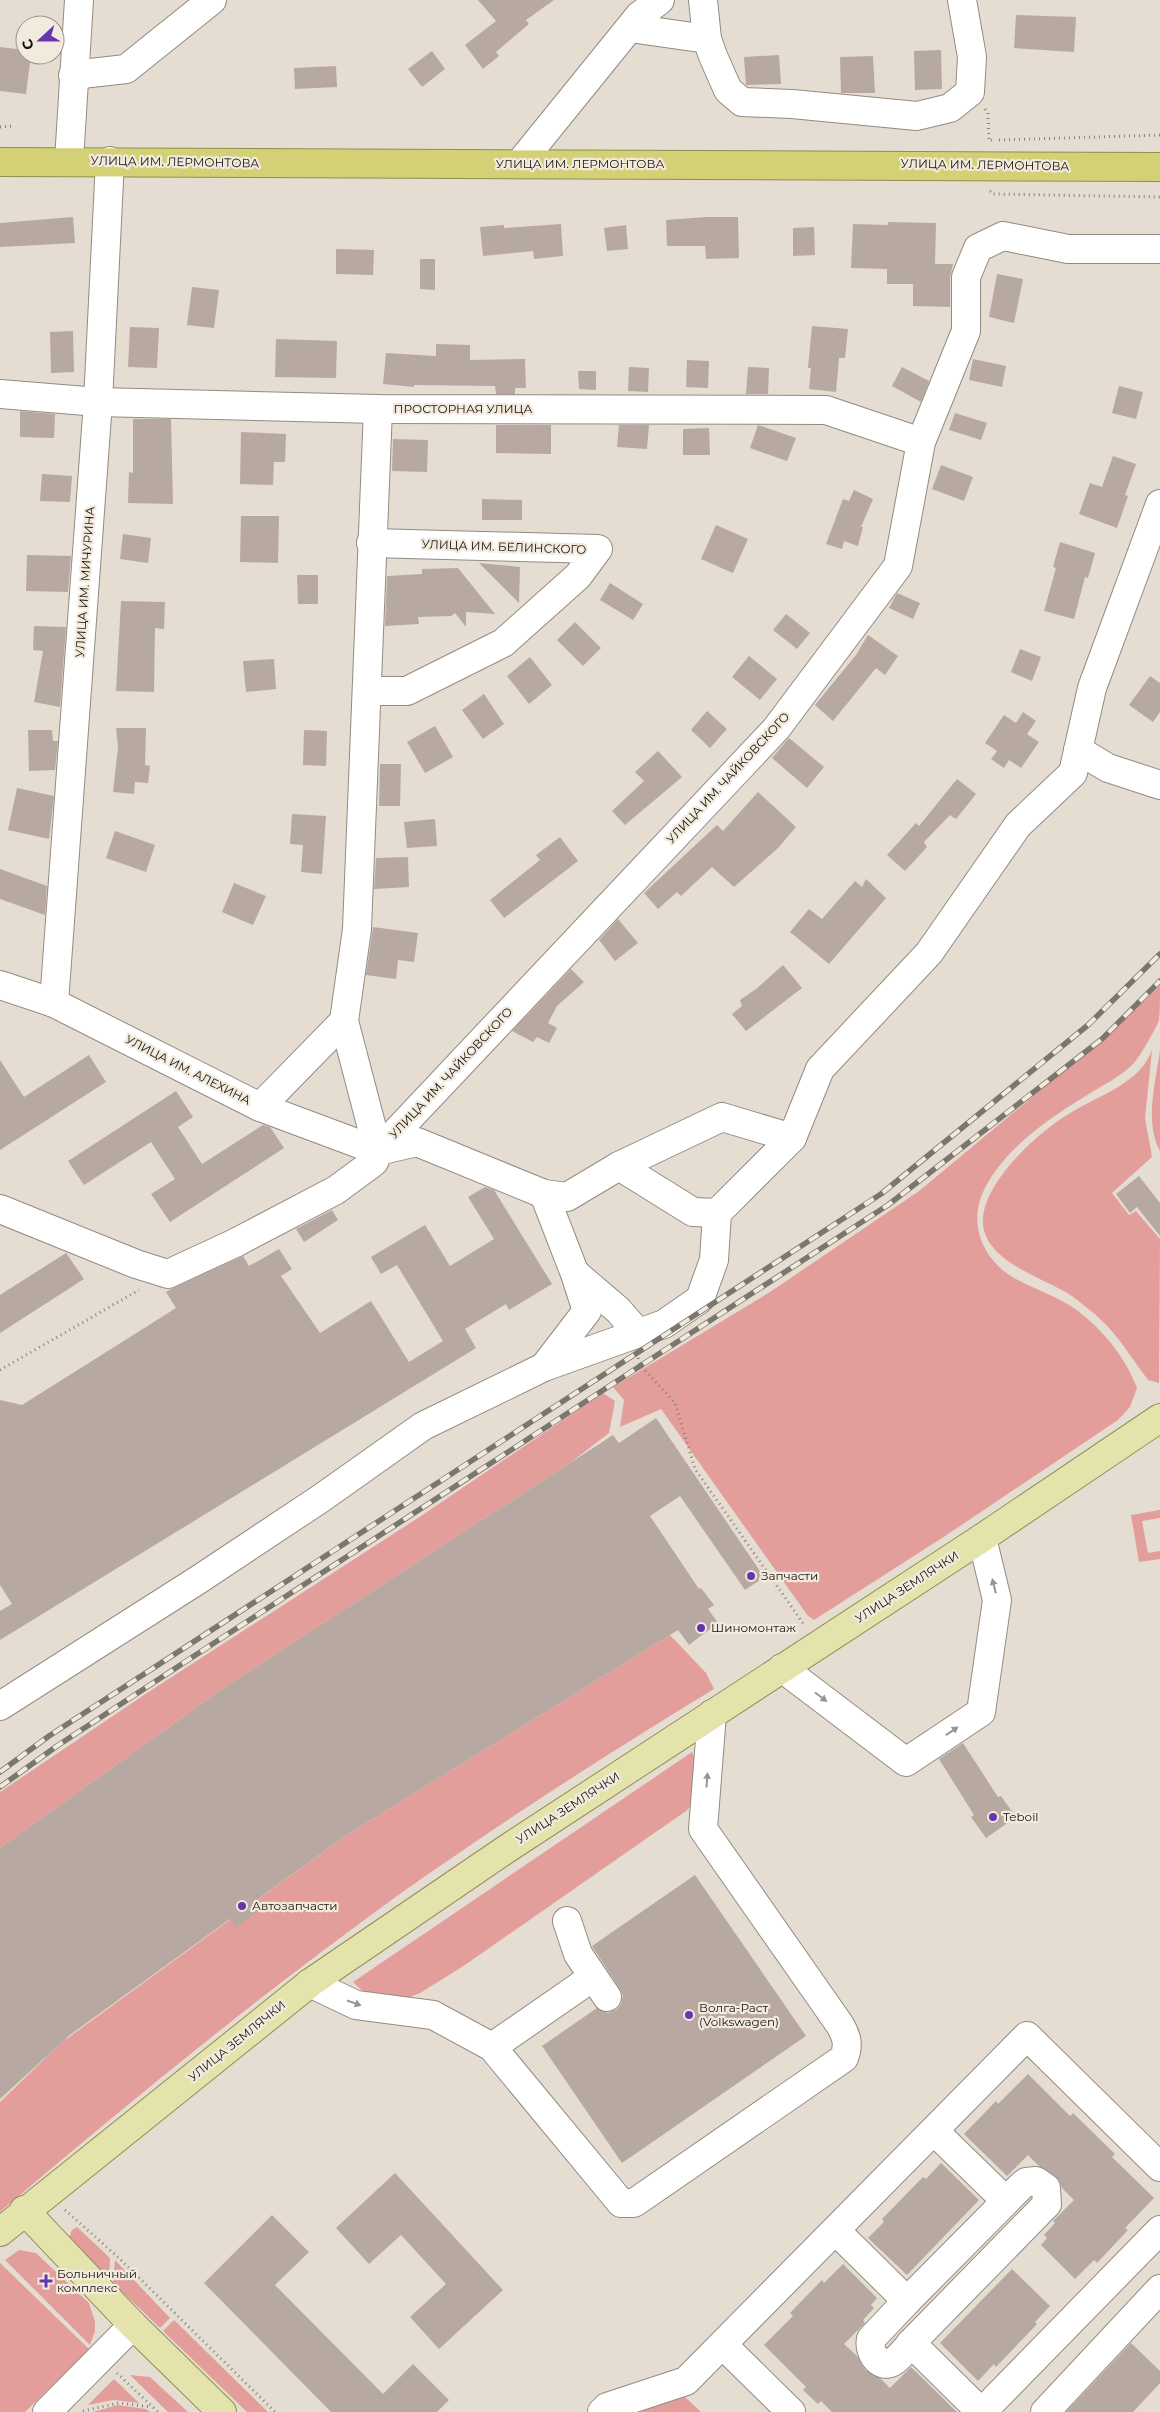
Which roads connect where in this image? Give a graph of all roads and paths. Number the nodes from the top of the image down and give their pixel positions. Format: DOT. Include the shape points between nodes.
graph roads {
  1 [pos="79,0"];
  2 [pos="212,0"];
  3 [pos="660,0"];
  4 [pos="703,0"];
  5 [pos="962,0"];
  6 [pos="630,28"];
  7 [pos="707,39"];
  8 [pos="73,75"];
  9 [pos="988,113"];
  10 [pos="13,126"];
  11 [pos="0,127"];
  12 [pos="1160,135"];
  13 [pos="69,161"];
  14 [pos="110,161"];
  15 [pos="0,162"];
  16 [pos="520,163"];
  17 [pos="1160,167"];
  18 [pos="989,189"];
  19 [pos="1160,197"];
  20 [pos="1160,249"];
  21 [pos="0,394"];
  22 [pos="98,402"];
  23 [pos="378,409"];
  24 [pos="921,442"];
  25 [pos="1160,504"];
  26 [pos="371,543"];
  27 [pos="368,692"];
  28 [pos="1078,750"];
  29 [pos="1160,784"];
  30 [pos="0,985"];
  31 [pos="54,1003"];
  32 [pos="344,1021"];
  33 [pos="260,1107"];
  34 [pos="792,1138"];
  35 [pos="378,1151"];
  36 [pos="619,1166"];
  37 [pos="544,1194"];
  38 [pos="0,1210"];
  39 [pos="717,1213"];
  40 [pos="168,1274"];
  41 [pos="575,1274"];
  42 [pos="638,1333"];
  43 [pos="544,1367"];
  44 [pos="0,1370"];
  45 [pos="1160,1418"];
  46 [pos="982,1538"];
  47 [pos="819,1645"];
  48 [pos="782,1668"];
  49 [pos="0,1706"];
  50 [pos="712,1714"];
  51 [pos="567,1921"];
  52 [pos="310,1983"];
  53 [pos="492,2047"];
  54 [pos="934,2131"];
  55 [pos="1160,2167"];
  56 [pos="46,2193"];
  57 [pos="1006,2201"];
  58 [pos="24,2210"];
  59 [pos="1160,2230"];
  60 [pos="836,2231"];
  61 [pos="0,2232"];
  62 [pos="1160,2289"];
  63 [pos="908,2301"];
  64 [pos="133,2325"];
  65 [pos="911,2343"];
  66 [pos="724,2346"];
  67 [pos="101,2357"];
  68 [pos="153,2407"];
  69 [pos="47,2412"];
  70 [pos="81,2412"];
  71 [pos="158,2412"];
  72 [pos="222,2412"];
  73 [pos="275,2412"];
  74 [pos="602,2412"];
  75 [pos="791,2412"];
  76 [pos="981,2412"];
  77 [pos="1045,2412"];
  1 -- 8 [label="street"];
  2 -- 8 [label="street" via="126,69"];
  3 -- 6 [label="street" via="639,16"];
  4 -- 7 [label="street"];
  5 -- 7 [label="street" via="972,57 970,92 950,108 917,116 742,102 728,90"];
  6 -- 7 [label="street"];
  6 -- 16 [label="street"];
  8 -- 13 [label="street"];
  9 -- 12 [label="path" via="988,141"];
  10 -- 11 [label="path"];
  13 -- 14 [label="highway, УЛИЦА ИМ. ЛЕРМОНТОВА"];
  13 -- 15 [label="highway, УЛИЦА ИМ. ЛЕРМОНТОВА"];
  14 -- 16 [label="highway, УЛИЦА ИМ. ЛЕРМОНТОВА"];
  14 -- 22 [label="street, УЛИЦА ИМ. МИЧУРИНА"];
  16 -- 17 [label="highway, УЛИЦА ИМ. ЛЕРМОНТОВА"];
  18 -- 19 [label="path" via="992,194"];
  20 -- 24 [label="street, УЛИЦА ИМ. ЧАЙКОВСКОГО" via="1068,249 1003,236 978,248 966,277 966,331"];
  21 -- 22 [label="street, ПРОСТОРНАЯ УЛИЦА"];
  22 -- 23 [label="street, ПРОСТОРНАЯ УЛИЦА"];
  22 -- 31 [label="street, УЛИЦА ИМ. МИЧУРИНА"];
  23 -- 24 [label="street, ПРОСТОРНАЯ УЛИЦА" via="826,410"];
  23 -- 26 [label="street"];
  24 -- 35 [label="street, УЛИЦА ИМ. ЧАЙКОВСКОГО" via="898,566 776,730"];
  25 -- 28 [label="street" via="1092,688"];
  26 -- 27 [label="street"];
  26 -- 27 [label="street, УЛИЦА ИМ. БЕЛИНСКОГО" via="598,550 578,576 503,643 407,691"];
  27 -- 32 [label="street" via="357,929"];
  28 -- 29 [label="street" via="1108,768"];
  28 -- 34 [label="street" via="1073,773 1018,825 929,953 820,1069"];
  30 -- 31 [label="street, УЛИЦА ИМ. АЛЕХИНА"];
  31 -- 33 [label="street, УЛИЦА ИМ. АЛЕХИНА"];
  32 -- 33 [label="street"];
  32 -- 35 [label="street"];
  33 -- 35 [label="street, УЛИЦА ИМ. АЛЕХИНА"];
  34 -- 36 [label="street" via="722,1117"];
  34 -- 39 [label="street"];
  35 -- 37 [label="street" via="417,1142"];
  35 -- 40 [label="street, УЛИЦА ИМ. ЧАЙКОВСКОГО" via="374,1162 336,1190 235,1244"];
  36 -- 37 [label="street" via="567,1197"];
  36 -- 39 [label="street" via="693,1212"];
  37 -- 41 [label="street"];
  38 -- 40 [label="street"];
  39 -- 42 [label="street" via="714,1260 700,1299 664,1324"];
  40 -- 44 [label="path"];
  41 -- 42 [label="street" via="618,1310"];
  41 -- 43 [label="street" via="587,1312"];
  42 -- 43 [label="street"];
  42 -- 47 [label="path" via="635,1354 641,1366 675,1403 695,1469"];
  43 -- 49 [label="street" via="422,1426 320,1499"];
  45 -- 46 [label="main road, УЛИЦА ЗЕМЛЯЧКИ"];
  46 -- 47 [label="main road, УЛИЦА ЗЕМЛЯЧКИ"];
  48 -- 46 [label="street, one-way" via="906,1762 980,1712 997,1600"];
  47 -- 48 [label="main road, УЛИЦА ЗЕМЛЯЧКИ"];
  48 -- 50 [label="main road, УЛИЦА ЗЕМЛЯЧКИ"];
  50 -- 52 [label="main road, УЛИЦА ЗЕМЛЯЧКИ"];
  53 -- 50 [label="street, one-way" via="620,2202 634,2203 844,2058 848,2046 840,2025 703,1829"];
  51 -- 53 [label="street" via="578,1954 600,1987"];
  52 -- 53 [label="street, one-way" via="356,2005 433,2015"];
  52 -- 56 [label="main road, УЛИЦА ЗЕМЛЯЧКИ"];
  54 -- 55 [label="street" via="1027,2036"];
  54 -- 57 [label="street"];
  54 -- 60 [label="street"];
  56 -- 58 [label="main road, УЛИЦА ЗЕМЛЯЧКИ"];
  56 -- 73 [label="path" via="119,2258"];
  57 -- 63 [label="street"];
  57 -- 65 [label="street" via="1026,2182 1036,2180 1046,2188 1048,2197 1047,2204"];
  58 -- 61 [label="main road, УЛИЦА ЗЕМЛЯЧКИ"];
  58 -- 64 [label="main road"];
  59 -- 76 [label="street"];
  60 -- 63 [label="street"];
  60 -- 66 [label="street"];
  62 -- 77 [label="street"];
  63 -- 65 [label="street" via="870,2345 874,2358 888,2363"];
  64 -- 67 [label="street"];
  64 -- 72 [label="main road"];
  65 -- 76 [label="street"];
  66 -- 74 [label="street" via="686,2382 607,2407"];
  66 -- 75 [label="street"];
  67 -- 68 [label="path"];
  67 -- 69 [label="street"];
  68 -- 70 [label="path" via="119,2402"];
  68 -- 71 [label="path"];
}
